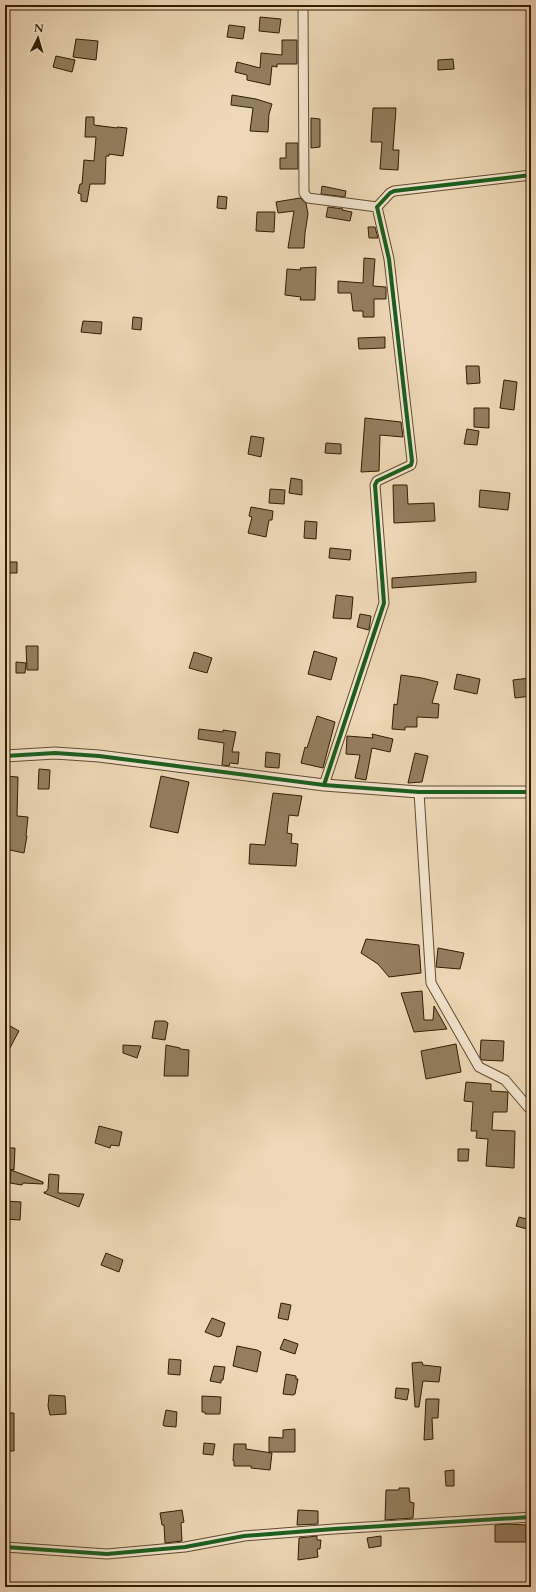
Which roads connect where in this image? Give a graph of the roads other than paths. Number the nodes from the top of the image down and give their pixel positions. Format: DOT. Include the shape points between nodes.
graph roads {
  1 [pos="303,5"];
  2 [pos="531,175"];
  3 [pos="377,207"];
  4 [pos="5,756"];
  5 [pos="324,785"];
  6 [pos="418,792"];
  7 [pos="531,792"];
  8 [pos="531,1108"];
  9 [pos="531,1517"];
  10 [pos="5,1547"];
  1 -- 3 [label="street" via="304,193 308,198"];
  2 -- 3 [label="street" via="394,191"];
  3 -- 5 [label="street" via="389,259 412,461 411,465 375,484 384,603"];
  4 -- 5 [label="street" via="55,753 99,756"];
  5 -- 6 [label="street"];
  6 -- 7 [label="street"];
  6 -- 8 [label="street" via="431,983 479,1067 505,1080"];
  9 -- 10 [label="street" via="244,1536 185,1546 107,1554"];
}
